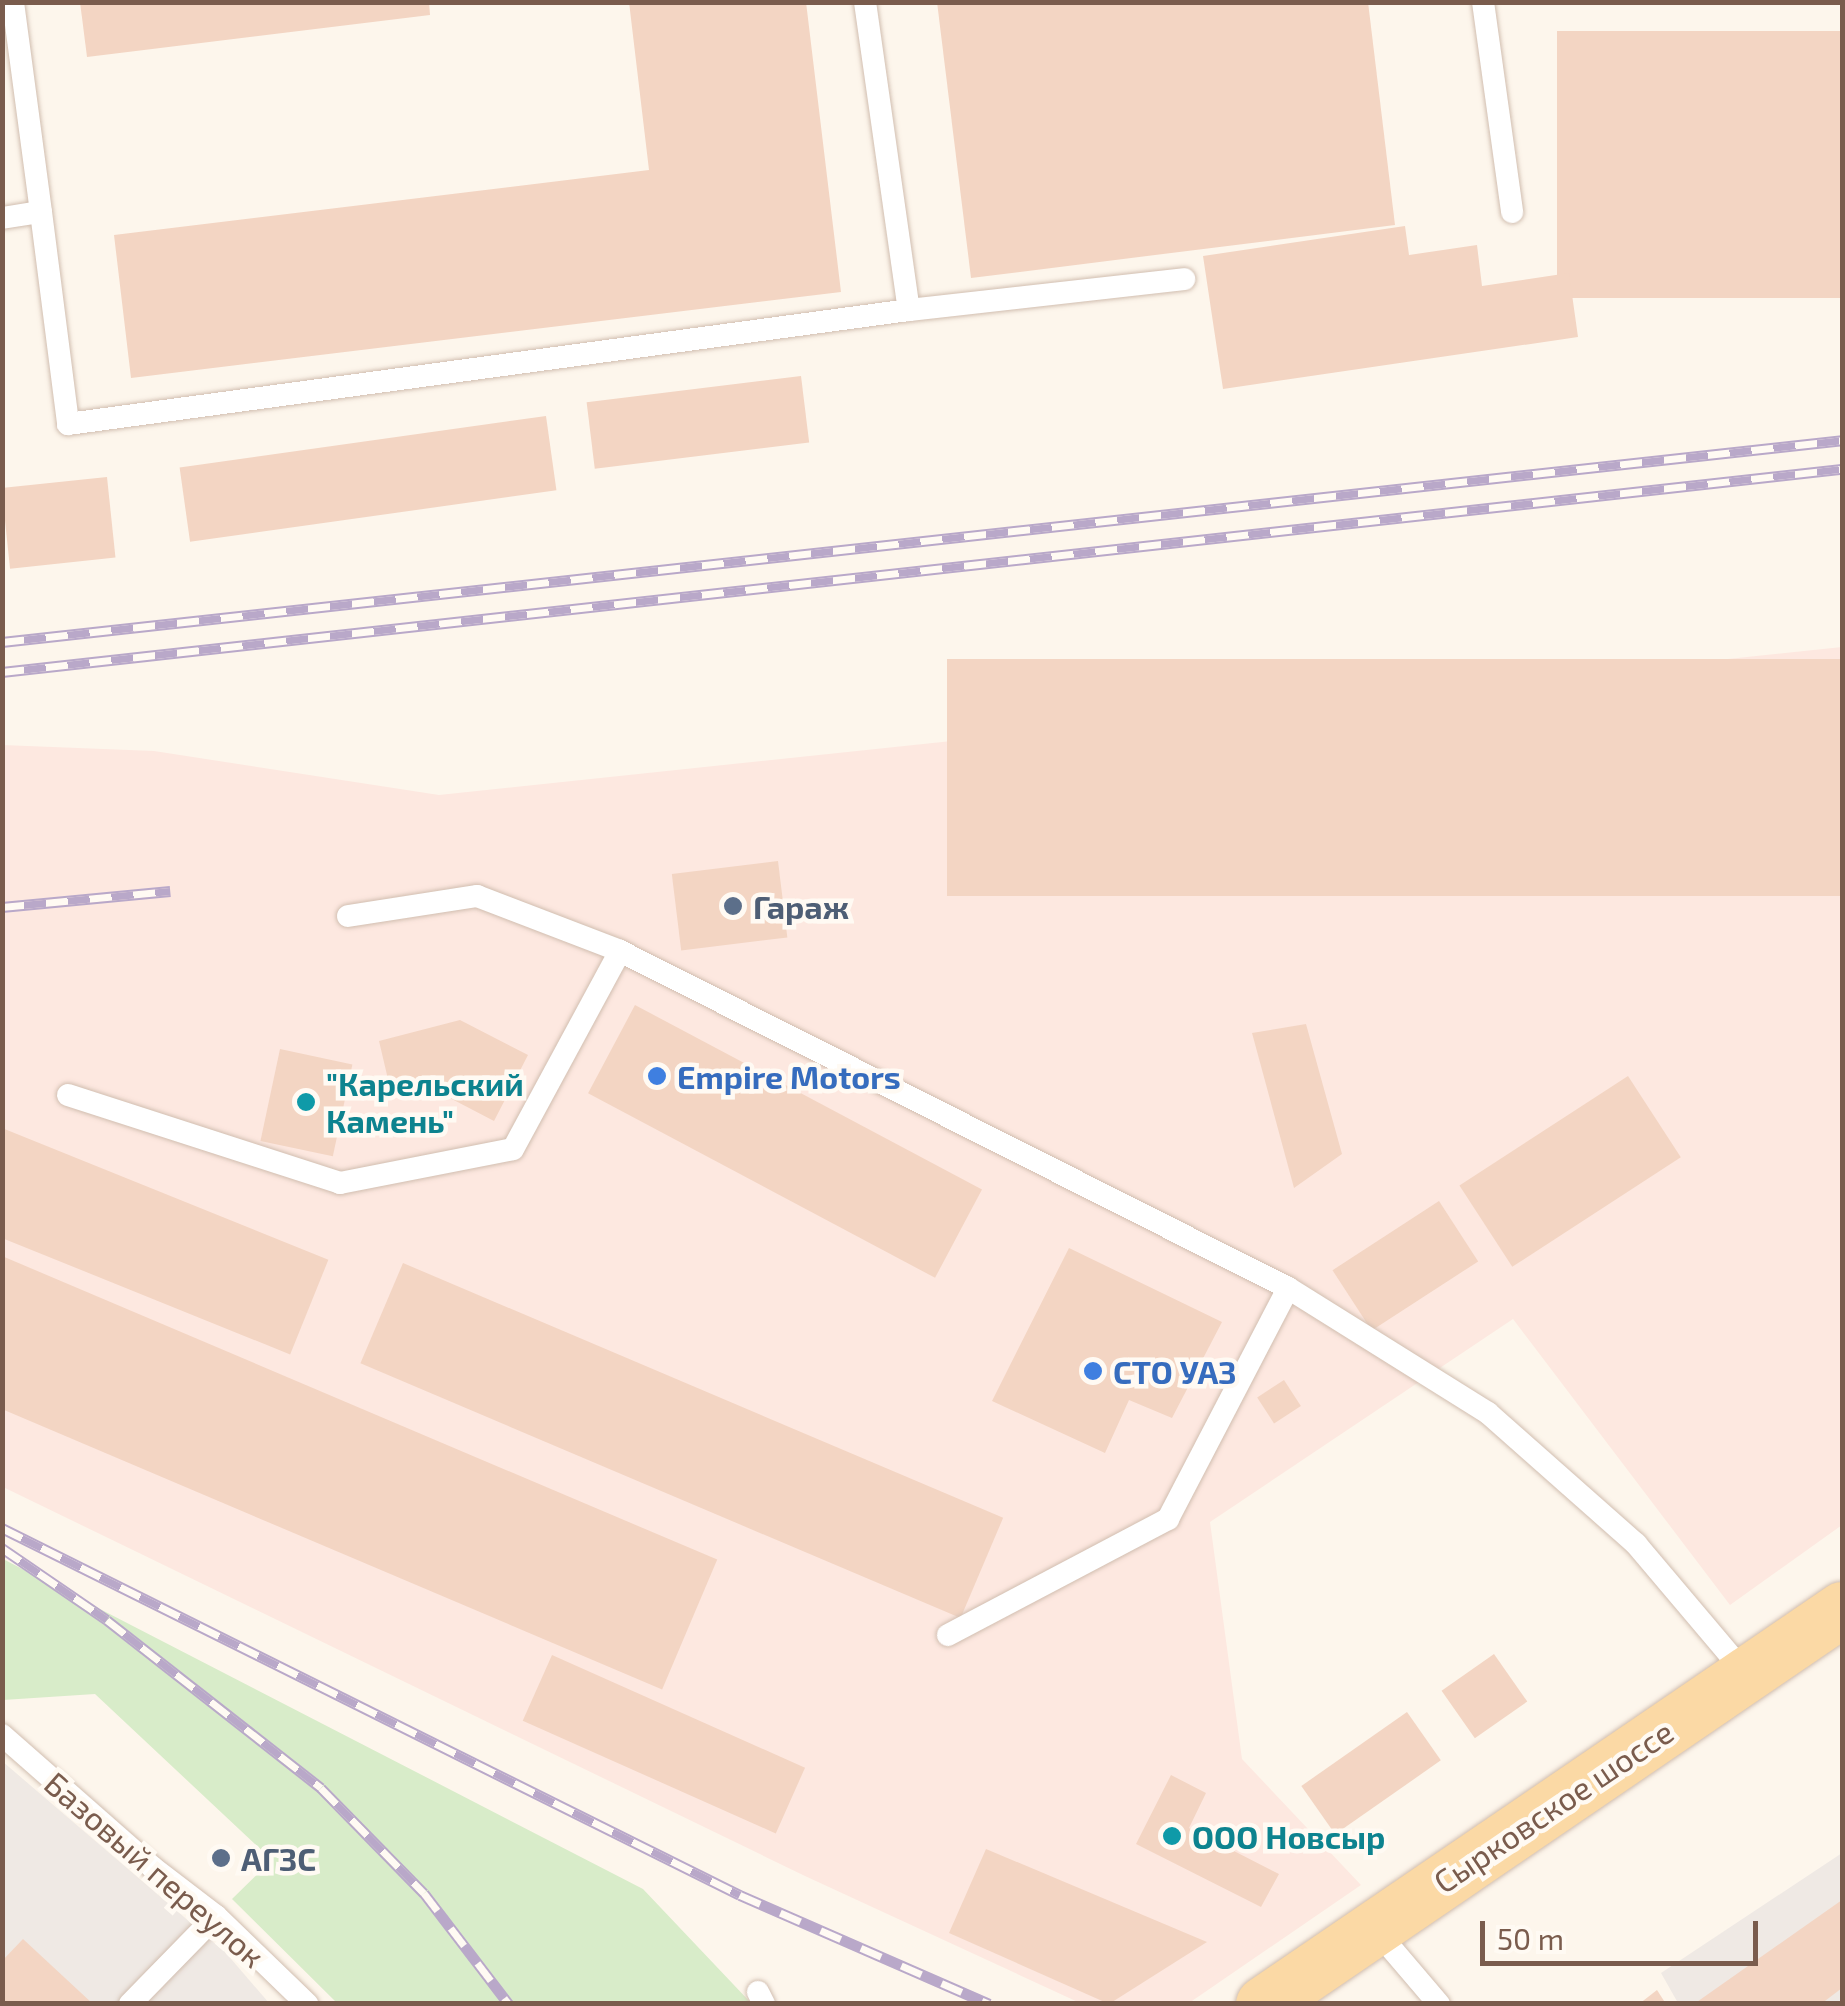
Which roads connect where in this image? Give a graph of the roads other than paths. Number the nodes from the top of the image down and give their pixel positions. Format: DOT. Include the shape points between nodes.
graph roads {
  1 [pos="13,2"];
  2 [pos="865,2"];
  3 [pos="1483,2"];
  4 [pos="40,212"];
  5 [pos="1512,212"];
  6 [pos="2,218"];
  7 [pos="1184,279"];
  8 [pos="909,310"];
  9 [pos="348,916"];
  10 [pos="620,950"];
  11 [pos="68,1095"];
  12 [pos="1288,1288"];
  13 [pos="1842,1608"];
  14 [pos="948,1635"];
  15 [pos="1746,1674"];
  16 [pos="2,1735"];
  17 [pos="216,1916"];
  18 [pos="1374,1928"];
  19 [pos="130,2004"];
  20 [pos="307,2004"];
  21 [pos="1263,2004"];
  22 [pos="1439,2004"];
  1 -- 4 [label="lane"];
  2 -- 8 [label="lane"];
  3 -- 5 [label="lane"];
  4 -- 6 [label="lane"];
  4 -- 8 [label="lane" via="68,424"];
  7 -- 8 [label="lane"];
  9 -- 10 [label="lane" via="477,896"];
  10 -- 11 [label="lane" via="513,1149 340,1183"];
  10 -- 12 [label="lane"];
  12 -- 14 [label="lane" via="1168,1520"];
  12 -- 15 [label="lane" via="1488,1413 1636,1544"];
  13 -- 15 [label="main road, Сырковское шоссе"];
  15 -- 18 [label="main road, Сырковское шоссе"];
  16 -- 17 [label="lane, Базовый переулок"];
  17 -- 19 [label="lane"];
  17 -- 20 [label="lane, Базовый переулок"];
  18 -- 21 [label="main road, Сырковское шоссе"];
  18 -- 22 [label="lane"];
}
